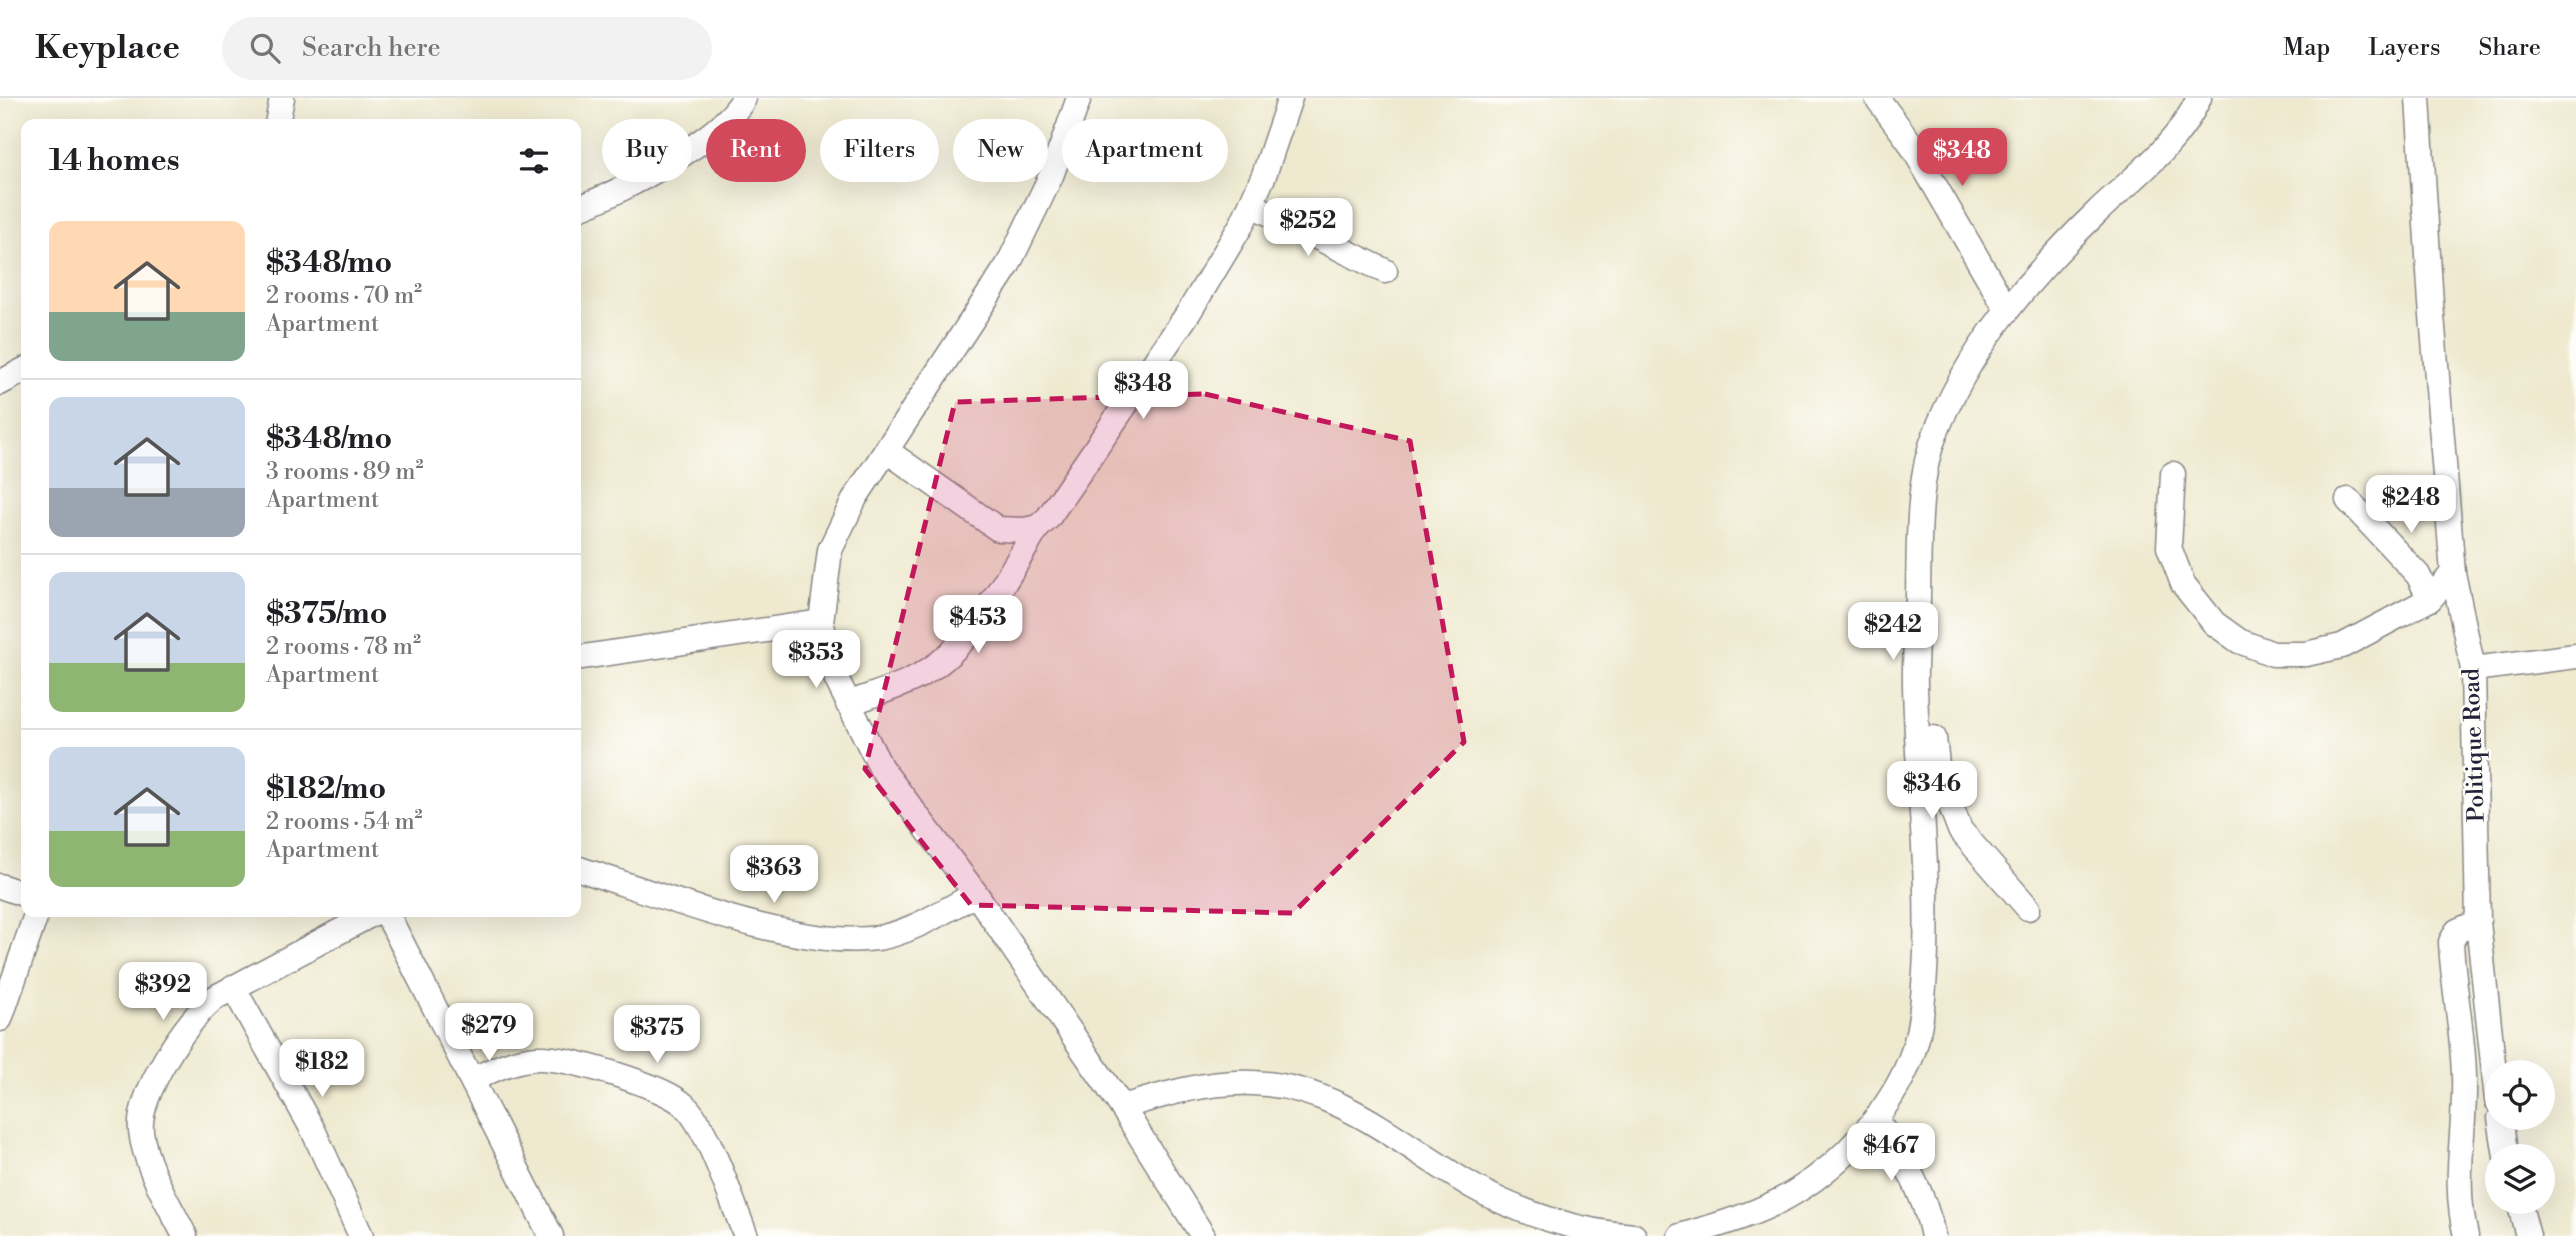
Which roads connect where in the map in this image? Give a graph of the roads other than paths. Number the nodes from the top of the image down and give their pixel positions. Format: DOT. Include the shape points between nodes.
graph roads {
  1 [pos="282,98"];
  2 [pos="744,98"];
  3 [pos="1079,98"];
  4 [pos="1290,98"];
  5 [pos="1877,98"];
  6 [pos="2199,98"];
  7 [pos="2418,98"];
  8 [pos="278,119"];
  9 [pos="1252,205"];
  10 [pos="581,207"];
  11 [pos="1385,271"];
  12 [pos="2007,310"];
  13 [pos="21,372"];
  14 [pos="0,383"];
  15 [pos="887,451"];
  16 [pos="2172,474"];
  17 [pos="2348,500"];
  18 [pos="1038,527"];
  19 [pos="2454,573"];
  20 [pos="2430,599"];
  21 [pos="821,622"];
  22 [pos="2576,656"];
  23 [pos="581,657"];
  24 [pos="2473,669"];
  25 [pos="1914,683"];
  26 [pos="848,705"];
  27 [pos="581,870"];
  28 [pos="0,886"];
  29 [pos="21,893"];
  30 [pos="976,894"];
  31 [pos="2028,908"];
  32 [pos="35,917"];
  33 [pos="366,917"];
  34 [pos="389,917"];
  35 [pos="2478,922"];
  36 [pos="233,987"];
  37 [pos="0,1019"];
  38 [pos="2493,1060"];
  39 [pos="472,1080"];
  40 [pos="1122,1107"];
  41 [pos="1876,1120"];
  42 [pos="2522,1214"];
  43 [pos="185,1236"];
  44 [pos="361,1236"];
  45 [pos="551,1236"];
  46 [pos="746,1236"];
  47 [pos="1203,1236"];
  48 [pos="1634,1236"];
  49 [pos="1680,1236"];
  50 [pos="1933,1236"];
  51 [pos="2466,1236"];
  52 [pos="2528,1236"];
  1 -- 8 [label="street"];
  2 -- 10 [label="street" via="706,138 641,179"];
  3 -- 15 [label="street" via="1051,176 1008,265"];
  4 -- 9 [label="street"];
  5 -- 12 [label="street" via="1909,141"];
  6 -- 12 [label="street" via="2190,118 2160,156 2037,272"];
  7 -- 19 [label="street, Politique Road"];
  9 -- 11 [label="street"];
  9 -- 18 [label="street" via="1189,312 1056,508"];
  12 -- 25 [label="street" via="1982,344 1932,442 1919,548"];
  13 -- 14 [label="street"];
  15 -- 18 [label="street" via="998,529"];
  15 -- 21 [label="street" via="855,498 830,550"];
  16 -- 20 [label="street" via="2169,547 2175,566 2193,601 2239,641 2273,654 2318,652 2343,646"];
  17 -- 20 [label="street" via="2418,575"];
  18 -- 26 [label="street" via="996,596 947,656 912,678"];
  19 -- 20 [label="street"];
  19 -- 24 [label="street, Politique Road"];
  21 -- 23 [label="street"];
  21 -- 26 [label="street" via="829,658"];
  22 -- 24 [label="street"];
  24 -- 35 [label="street, Politique Road"];
  25 -- 31 [label="street" via="1930,710 1938,772 1960,830"];
  25 -- 41 [label="street" via="1927,931 1923,995 1910,1060"];
  26 -- 30 [label="street" via="881,768"];
  27 -- 30 [label="street" via="753,924 833,938 878,938 912,928"];
  28 -- 29 [label="street"];
  30 -- 40 [label="street"];
  32 -- 37 [label="street"];
  33 -- 36 [label="street"];
  34 -- 39 [label="street"];
  35 -- 38 [label="street, Politique Road"];
  35 -- 51 [label="street" via="2457,931 2451,942 2464,1074 2458,1194"];
  36 -- 43 [label="street" via="201,1008 185,1029 143,1111 144,1146"];
  36 -- 44 [label="street" via="313,1130"];
  39 -- 45 [label="street"];
  39 -- 46 [label="street" via="509,1062 540,1058 564,1060 668,1093 686,1106 704,1136"];
  40 -- 47 [label="street"];
  40 -- 48 [label="street" via="1206,1085 1254,1083 1302,1091 1378,1123 1503,1201 1588,1230"];
  41 -- 49 [label="street" via="1795,1192"];
  41 -- 50 [label="street" via="1917,1183"];
  42 -- 52 [label="street"];
}
